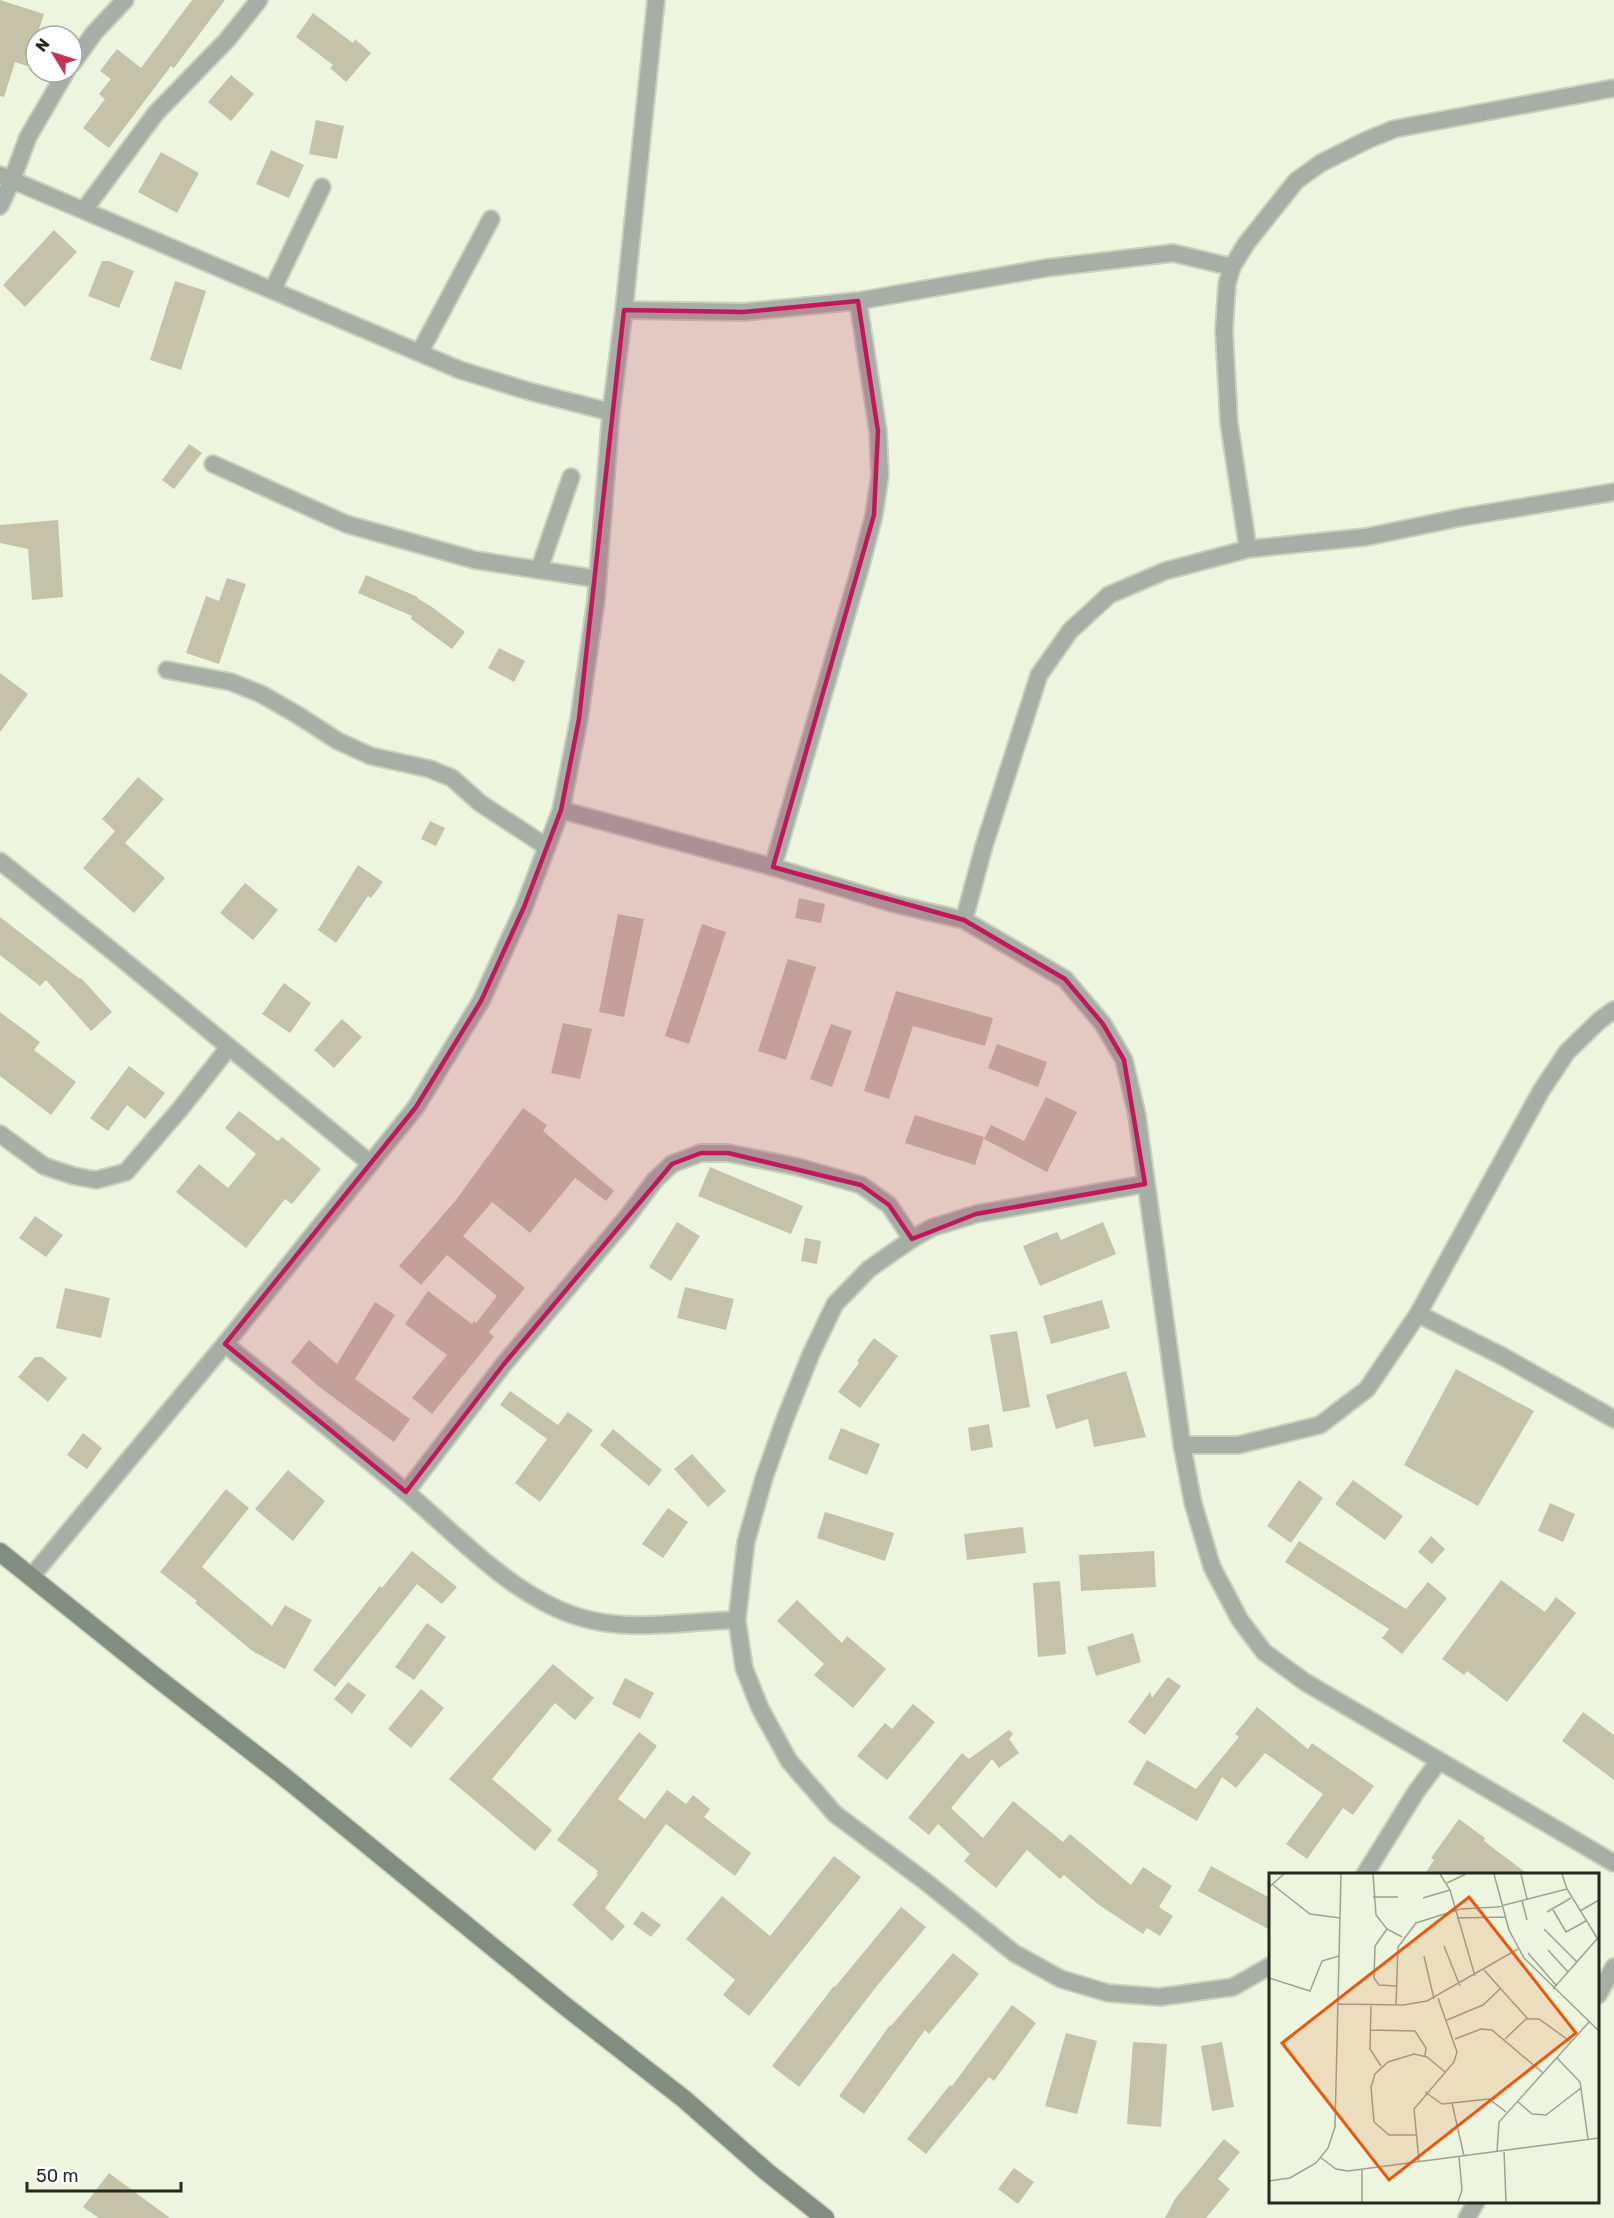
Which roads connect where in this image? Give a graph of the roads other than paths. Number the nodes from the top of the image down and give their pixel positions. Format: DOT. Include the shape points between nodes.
graph roads {
  1 [pos="125,0"];
  2 [pos="259,0"];
  3 [pos="656,0"];
  4 [pos="84,47"];
  5 [pos="56,84"];
  6 [pos="1614,88"];
  7 [pos="6,178"];
  8 [pos="322,187"];
  9 [pos="0,206"];
  10 [pos="84,210"];
  11 [pos="491,219"];
  12 [pos="1232,267"];
  13 [pos="273,289"];
  14 [pos="858,301"];
  15 [pos="624,310"];
  16 [pos="420,352"];
  17 [pos="611,412"];
  18 [pos="213,464"];
  19 [pos="571,477"];
  20 [pos="1614,492"];
  21 [pos="1248,549"];
  22 [pos="539,570"];
  23 [pos="598,579"];
  24 [pos="167,670"];
  25 [pos="561,810"];
  26 [pos="547,847"];
  27 [pos="0,861"];
  28 [pos="772,867"];
  29 [pos="964,920"];
  30 [pos="1614,1010"];
  31 [pos="229,1047"];
  32 [pos="0,1134"];
  33 [pos="370,1163"];
  34 [pos="1144,1184"];
  35 [pos="912,1239"];
  36 [pos="1418,1314"];
  37 [pos="225,1344"];
  38 [pos="1614,1419"];
  39 [pos="1182,1446"];
  40 [pos="406,1492"];
  41 [pos="0,1552"];
  42 [pos="31,1577"];
  43 [pos="737,1620"];
  44 [pos="1439,1761"];
  45 [pos="1614,1863"];
  46 [pos="1366,1873"];
  47 [pos="1269,1967"];
  48 [pos="1614,1967"];
  49 [pos="1599,1993"];
  50 [pos="1475,2203"];
  51 [pos="825,2218"];
  52 [pos="1467,2218"];
  1 -- 4 [label="street"];
  2 -- 10 [label="street" via="227,40 156,112"];
  3 -- 15 [label="street"];
  5 -- 7 [label="street"];
  6 -- 12 [label="street" via="1394,129 1367,140 1321,163 1296,181"];
  7 -- 9 [label="street"];
  7 -- 10 [label="street"];
  8 -- 13 [label="street"];
  10 -- 13 [label="street"];
  11 -- 16 [label="street"];
  12 -- 14 [label="street" via="1173,253 1046,268"];
  12 -- 21 [label="street" via="1224,331 1229,423"];
  13 -- 16 [label="street"];
  14 -- 15 [label="street" via="744,312"];
  14 -- 28 [label="street" via="878,431 879,475 874,515"];
  15 -- 17 [label="street"];
  16 -- 17 [label="street" via="460,370"];
  17 -- 23 [label="street"];
  18 -- 22 [label="street" via="345,524 475,560"];
  19 -- 22 [label="street"];
  20 -- 21 [label="street" via="1366,537"];
  21 -- 29 [label="street" via="1165,572 1109,595 1070,631 1039,675"];
  22 -- 23 [label="street"];
  23 -- 25 [label="street" via="579,719"];
  24 -- 26 [label="street" via="231,682 261,694 338,741 371,756 452,778 480,803"];
  25 -- 26 [label="street"];
  25 -- 28 [label="street"];
  26 -- 33 [label="street" via="525,907 481,1001 416,1107"];
  27 -- 31 [label="street"];
  28 -- 29 [label="street"];
  29 -- 34 [label="street" via="1065,979 1103,1024 1124,1060 1137,1115"];
  30 -- 36 [label="street" via="1567,1052 1540,1091"];
  31 -- 32 [label="street" via="126,1172 96,1180 74,1176 44,1166"];
  31 -- 33 [label="street"];
  33 -- 37 [label="street"];
  34 -- 35 [label="street" via="975,1214 931,1228"];
  34 -- 39 [label="street"];
  35 -- 40 [label="street" via="889,1205 861,1185 728,1153 701,1153 672,1164 504,1364"];
  35 -- 43 [label="street" via="869,1269 835,1304 811,1354 764,1478 746,1542"];
  36 -- 38 [label="street"];
  36 -- 39 [label="street" via="1367,1389 1320,1425 1238,1445"];
  37 -- 40 [label="street"];
  37 -- 42 [label="street"];
  39 -- 44 [label="street" via="1193,1503 1212,1567 1240,1620 1264,1652 1305,1682"];
  40 -- 43 [label="street" via="479,1557 543,1604 581,1618 628,1626"];
  41 -- 42 [label="street"];
  42 -- 51 [label="street" via="684,2099"];
  43 -- 47 [label="street" via="744,1668 760,1708 789,1761 835,1814 1014,1953 1061,1979 1108,1993 1160,1996 1233,1988"];
  44 -- 45 [label="street"];
  44 -- 46 [label="street"];
  48 -- 49 [label="street"];
  50 -- 52 [label="street"];
}
